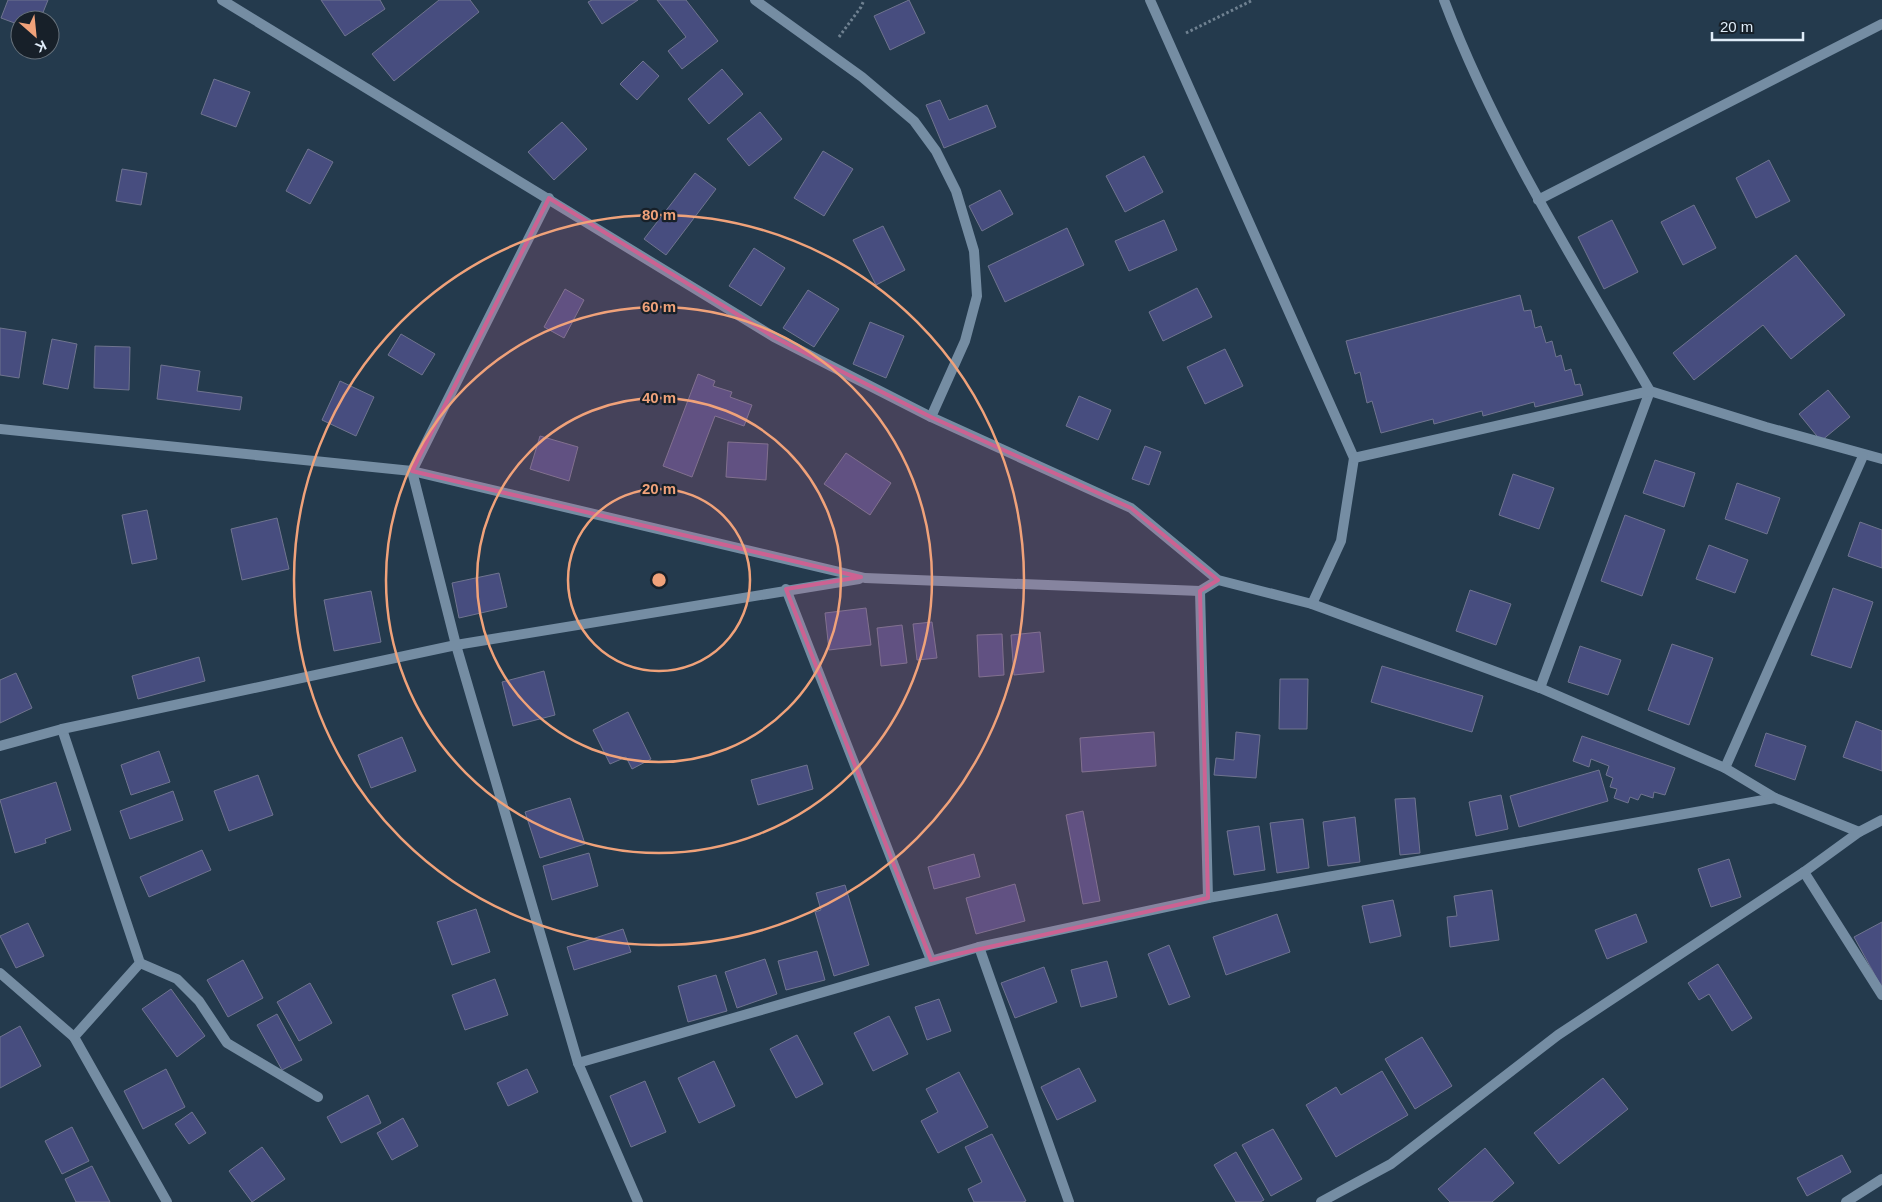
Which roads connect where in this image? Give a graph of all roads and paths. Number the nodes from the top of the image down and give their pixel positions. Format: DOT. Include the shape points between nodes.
graph roads {
  1 [pos="222,0"];
  2 [pos="755,0"];
  3 [pos="864,0"];
  4 [pos="1150,0"];
  5 [pos="1252,0"];
  6 [pos="1444,0"];
  7 [pos="1882,24"];
  8 [pos="1168,41"];
  9 [pos="828,53"];
  10 [pos="549,198"];
  11 [pos="1538,200"];
  12 [pos="1650,392"];
  13 [pos="931,417"];
  14 [pos="0,429"];
  15 [pos="1863,456"];
  16 [pos="1354,458"];
  17 [pos="1882,459"];
  18 [pos="412,471"];
  19 [pos="865,578"];
  20 [pos="1218,580"];
  21 [pos="786,589"];
  22 [pos="1200,591"];
  23 [pos="1312,604"];
  24 [pos="456,645"];
  25 [pos="1540,688"];
  26 [pos="62,729"];
  27 [pos="0,746"];
  28 [pos="1725,768"];
  29 [pos="1775,798"];
  30 [pos="1882,820"];
  31 [pos="1860,832"];
  32 [pos="1804,872"];
  33 [pos="1208,898"];
  34 [pos="979,946"];
  35 [pos="930,960"];
  36 [pos="140,963"];
  37 [pos="0,973"];
  38 [pos="1882,995"];
  39 [pos="74,1037"];
  40 [pos="578,1063"];
  41 [pos="318,1097"];
  42 [pos="1882,1179"];
  43 [pos="167,1202"];
  44 [pos="638,1202"];
  45 [pos="1069,1202"];
  46 [pos="1321,1202"];
  47 [pos="1846,1202"];
  1 -- 10 [label="street"];
  2 -- 9 [label="street"];
  3 -- 9 [label="path"];
  4 -- 8 [label="street"];
  5 -- 8 [label="path"];
  6 -- 11 [label="street" via="1500,126"];
  7 -- 11 [label="street"];
  8 -- 16 [label="street"];
  9 -- 13 [label="street" via="914,120 936,151 956,191 974,251 977,296 965,341"];
  10 -- 13 [label="street" via="774,337"];
  10 -- 18 [label="street"];
  11 -- 12 [label="street"];
  12 -- 15 [label="street"];
  12 -- 16 [label="street"];
  12 -- 25 [label="street"];
  13 -- 20 [label="street" via="1131,508"];
  14 -- 18 [label="street"];
  15 -- 17 [label="street"];
  15 -- 28 [label="street"];
  16 -- 23 [label="street" via="1341,541"];
  18 -- 19 [label="street"];
  18 -- 24 [label="street"];
  19 -- 21 [label="street"];
  19 -- 22 [label="street"];
  20 -- 22 [label="street"];
  20 -- 23 [label="street"];
  21 -- 24 [label="street"];
  21 -- 35 [label="street"];
  22 -- 33 [label="street"];
  23 -- 25 [label="street"];
  24 -- 26 [label="street"];
  24 -- 40 [label="street"];
  25 -- 28 [label="street"];
  26 -- 27 [label="street"];
  26 -- 36 [label="street"];
  28 -- 29 [label="street"];
  29 -- 31 [label="street"];
  29 -- 33 [label="street"];
  30 -- 31 [label="street"];
  31 -- 32 [label="street"];
  32 -- 38 [label="street"];
  32 -- 46 [label="street" via="1558,1035 1391,1164"];
  33 -- 34 [label="street"];
  34 -- 35 [label="street"];
  34 -- 45 [label="street"];
  35 -- 40 [label="street"];
  36 -- 39 [label="street"];
  36 -- 41 [label="street" via="177,979 199,1001 227,1043"];
  37 -- 39 [label="street"];
  39 -- 43 [label="street"];
  40 -- 44 [label="street"];
  42 -- 47 [label="street"];
}
